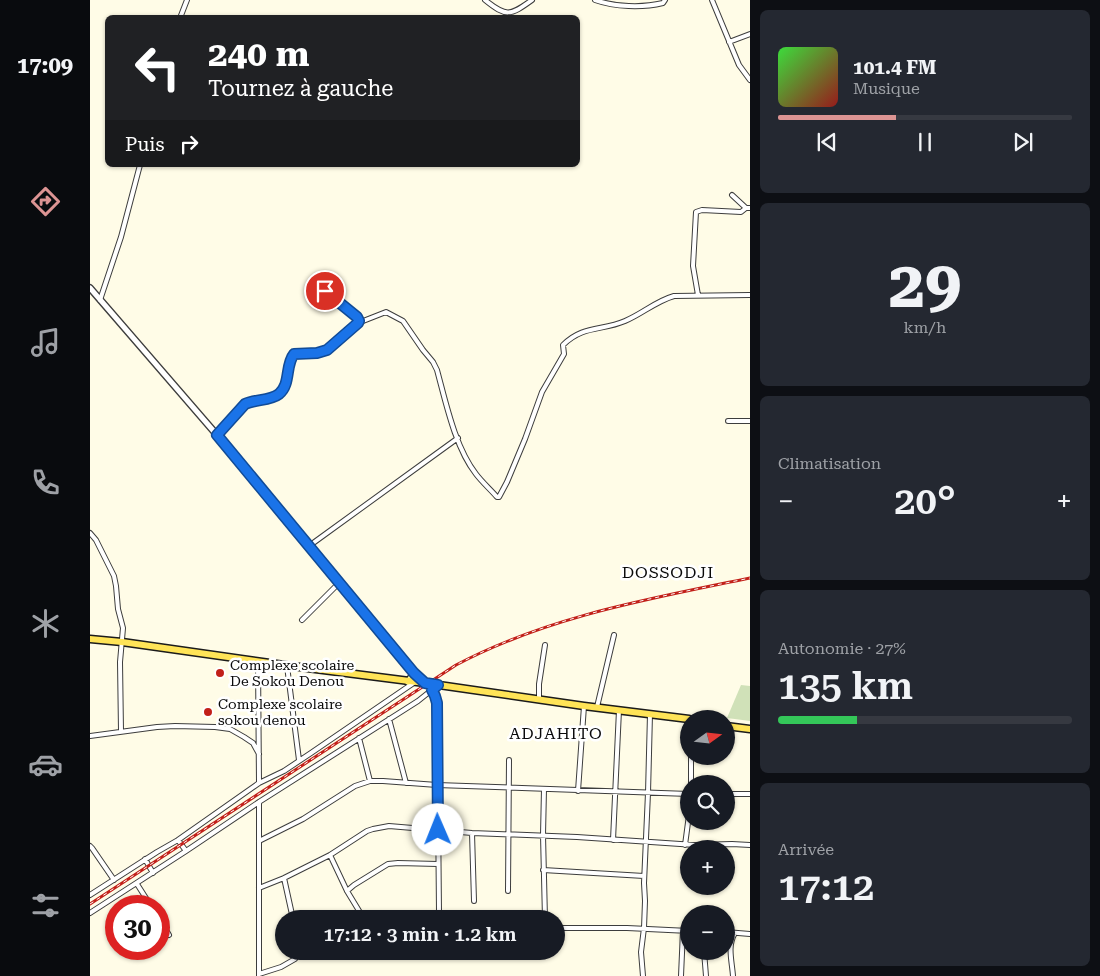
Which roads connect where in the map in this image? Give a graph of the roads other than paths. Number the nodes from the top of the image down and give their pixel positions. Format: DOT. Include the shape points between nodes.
graph roads {
  1 [pos="187,0"];
  2 [pos="485,0"];
  3 [pos="532,0"];
  4 [pos="595,0"];
  5 [pos="665,0"];
  6 [pos="712,0"];
  7 [pos="181,15"];
  8 [pos="507,15"];
  9 [pos="750,34"];
  10 [pos="729,42"];
  11 [pos="750,80"];
  12 [pos="139,167"];
  13 [pos="732,194"];
  14 [pos="748,208"];
  15 [pos="90,288"];
  16 [pos="325,291"];
  17 [pos="698,295"];
  18 [pos="750,295"];
  19 [pos="100,300"];
  20 [pos="358,323"];
  21 [pos="728,421"];
  22 [pos="750,421"];
  23 [pos="217,435"];
  24 [pos="458,438"];
  25 [pos="90,533"];
  26 [pos="309,546"];
  27 [pos="339,583"];
  28 [pos="302,620"];
  29 [pos="614,635"];
  30 [pos="90,639"];
  31 [pos="122,642"];
  32 [pos="545,645"];
  33 [pos="258,662"];
  34 [pos="287,666"];
  35 [pos="414,673"];
  36 [pos="412,682"];
  37 [pos="425,683"];
  38 [pos="438,685"];
  39 [pos="432,690"];
  40 [pos="539,699"];
  41 [pos="584,706"];
  42 [pos="596,707"];
  43 [pos="619,710"];
  44 [pos="650,714"];
  45 [pos="680,718"];
  46 [pos="389,719"];
  47 [pos="735,727"];
  48 [pos="750,729"];
  49 [pos="121,731"];
  50 [pos="90,736"];
  51 [pos="359,738"];
  52 [pos="259,754"];
  53 [pos="300,760"];
  54 [pos="509,760"];
  55 [pos="370,781"];
  56 [pos="259,783"];
  57 [pos="406,783"];
  58 [pos="437,785"];
  59 [pos="508,788"];
  60 [pos="544,790"];
  61 [pos="578,791"];
  62 [pos="616,792"];
  63 [pos="648,793"];
  64 [pos="680,794"];
  65 [pos="735,794"];
  66 [pos="750,794"];
  67 [pos="259,802"];
  68 [pos="438,830"];
  69 [pos="472,832"];
  70 [pos="508,833"];
  71 [pos="543,835"];
  72 [pos="178,840"];
  73 [pos="613,840"];
  74 [pos="259,842"];
  75 [pos="646,842"];
  76 [pos="680,845"];
  77 [pos="735,845"];
  78 [pos="750,845"];
  79 [pos="90,846"];
  80 [pos="186,851"];
  81 [pos="330,855"];
  82 [pos="145,859"];
  83 [pos="438,864"];
  84 [pos="544,870"];
  85 [pos="153,872"];
  86 [pos="644,876"];
  87 [pos="284,878"];
  88 [pos="114,880"];
  89 [pos="137,884"];
  90 [pos="259,888"];
  91 [pos="347,891"];
  92 [pos="508,891"];
  93 [pos="90,895"];
  94 [pos="144,895"];
  95 [pos="474,901"];
  96 [pos="292,910"];
  97 [pos="359,910"];
  98 [pos="439,910"];
  99 [pos="545,910"];
  100 [pos="90,913"];
  101 [pos="565,928"];
  102 [pos="644,928"];
  103 [pos="680,930"];
  104 [pos="735,933"];
  105 [pos="750,934"];
  106 [pos="293,960"];
  107 [pos="682,960"];
  108 [pos="705,960"];
  109 [pos="731,960"];
  110 [pos="259,975"];
  111 [pos="643,976"];
  112 [pos="681,976"];
  113 [pos="706,976"];
  114 [pos="733,976"];
  1 -- 7 [label="street"];
  2 -- 8 [label="street"];
  3 -- 8 [label="street"];
  4 -- 5 [label="street" via="647,6"];
  6 -- 10 [label="street"];
  9 -- 10 [label="street"];
  10 -- 11 [label="street"];
  12 -- 19 [label="street"];
  13 -- 14 [label="street"];
  14 -- 17 [label="street" via="741,212 696,212 693,266"];
  15 -- 19 [label="street"];
  16 -- 20 [label="street" via="357,317"];
  17 -- 18 [label="street"];
  17 -- 24 [label="street" via="665,299 624,322 577,333 568,340 564,354 542,392 499,497 476,474"];
  19 -- 23 [label="street"];
  20 -- 23 [label="street" via="327,350 294,354 286,383 279,394 245,404"];
  20 -- 24 [label="street" via="386,312 403,321 437,370"];
  21 -- 22 [label="street"];
  23 -- 26 [label="street"];
  24 -- 26 [label="street"];
  25 -- 31 [label="street" via="115,581 123,628"];
  26 -- 27 [label="street"];
  27 -- 28 [label="street"];
  27 -- 35 [label="street"];
  29 -- 42 [label="street"];
  30 -- 31 [label="main road"];
  31 -- 33 [label="main road"];
  31 -- 49 [label="street"];
  32 -- 40 [label="street"];
  33 -- 34 [label="main road"];
  33 -- 52 [label="street"];
  34 -- 36 [label="main road"];
  34 -- 53 [label="street"];
  35 -- 36 [label="main road"];
  35 -- 37 [label="street"];
  36 -- 37 [label="main road"];
  36 -- 53 [label="street"];
  37 -- 38 [label="main road"];
  38 -- 39 [label="street"];
  38 -- 40 [label="main road"];
  39 -- 46 [label="street"];
  39 -- 58 [label="street" via="437,703"];
  40 -- 41 [label="main road"];
  41 -- 42 [label="main road"];
  41 -- 61 [label="street"];
  42 -- 43 [label="main road"];
  43 -- 44 [label="main road"];
  43 -- 62 [label="street"];
  44 -- 45 [label="main road"];
  44 -- 63 [label="street"];
  46 -- 51 [label="street"];
  46 -- 57 [label="street"];
  47 -- 48 [label="main road"];
  49 -- 50 [label="street"];
  49 -- 52 [label="street" via="175,726 221,728 244,737"];
  51 -- 55 [label="street"];
  51 -- 67 [label="street"];
  52 -- 56 [label="street"];
  53 -- 56 [label="street"];
  54 -- 59 [label="street"];
  55 -- 57 [label="street"];
  55 -- 74 [label="street" via="354,786 303,819"];
  56 -- 72 [label="street"];
  57 -- 58 [label="street"];
  58 -- 59 [label="street"];
  58 -- 68 [label="street"];
  59 -- 60 [label="street"];
  59 -- 70 [label="street"];
  60 -- 61 [label="street"];
  60 -- 71 [label="street"];
  61 -- 62 [label="street"];
  62 -- 63 [label="street"];
  62 -- 73 [label="street"];
  63 -- 64 [label="street"];
  63 -- 75 [label="street"];
  65 -- 66 [label="street"];
  67 -- 74 [label="street"];
  67 -- 80 [label="street"];
  68 -- 69 [label="street"];
  68 -- 81 [label="street" via="389,826 373,829"];
  68 -- 83 [label="street"];
  69 -- 70 [label="street"];
  69 -- 95 [label="street"];
  70 -- 71 [label="street"];
  70 -- 92 [label="street"];
  71 -- 73 [label="street"];
  71 -- 84 [label="street"];
  72 -- 80 [label="street"];
  72 -- 82 [label="street"];
  73 -- 75 [label="street"];
  74 -- 90 [label="street"];
  75 -- 76 [label="street"];
  75 -- 86 [label="street"];
  77 -- 78 [label="street"];
  79 -- 88 [label="street"];
  80 -- 85 [label="street"];
  81 -- 87 [label="street"];
  81 -- 91 [label="street"];
  82 -- 85 [label="street"];
  82 -- 88 [label="street"];
  83 -- 91 [label="street" via="388,864"];
  83 -- 98 [label="street"];
  84 -- 86 [label="street"];
  84 -- 99 [label="street"];
  85 -- 89 [label="street"];
  86 -- 102 [label="street"];
  87 -- 90 [label="street"];
  87 -- 96 [label="street"];
  88 -- 93 [label="street"];
  89 -- 94 [label="street"];
  89 -- 100 [label="street"];
  90 -- 110 [label="street"];
  91 -- 97 [label="street"];
  101 -- 102 [label="street"];
  102 -- 103 [label="street"];
  102 -- 111 [label="street"];
  104 -- 105 [label="street"];
  106 -- 110 [label="street"];
  107 -- 112 [label="street"];
  108 -- 113 [label="street"];
  109 -- 114 [label="street"];
}
